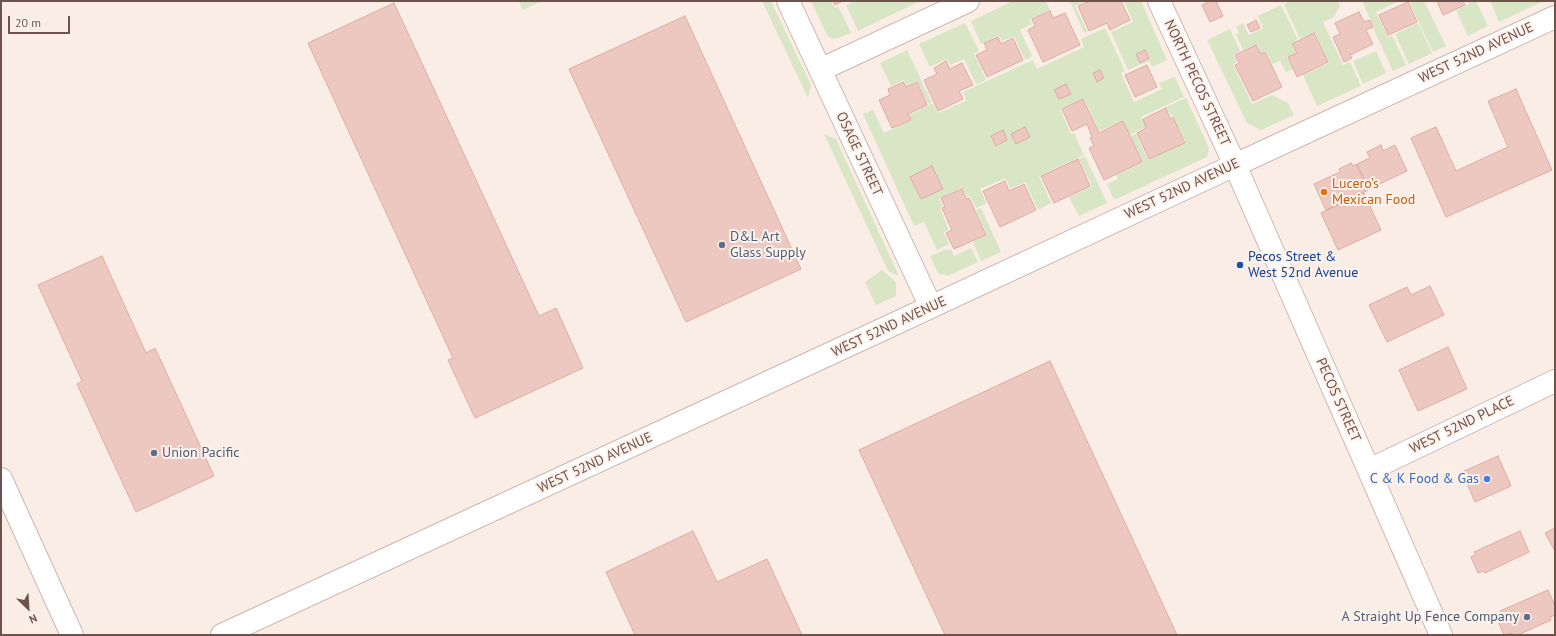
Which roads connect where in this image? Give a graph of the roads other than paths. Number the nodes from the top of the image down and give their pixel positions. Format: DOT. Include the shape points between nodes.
graph roads {
  1 [pos="788,1"];
  2 [pos="968,1"];
  3 [pos="1159,1"];
  4 [pos="1555,17"];
  5 [pos="820,70"];
  6 [pos="1235,165"];
  7 [pos="931,307"];
  8 [pos="1555,381"];
  9 [pos="1369,470"];
  10 [pos="1,479"];
  11 [pos="72,635"];
  12 [pos="222,635"];
  13 [pos="1441,635"];
  1 -- 5 [label="street, OSAGE STREET"];
  2 -- 5 [label="street"];
  3 -- 6 [label="street, NORTH PECOS STREET"];
  4 -- 6 [label="street, WEST 52ND AVENUE"];
  5 -- 7 [label="street, OSAGE STREET"];
  6 -- 7 [label="street, WEST 52ND AVENUE"];
  6 -- 9 [label="street, PECOS STREET"];
  7 -- 12 [label="street, WEST 52ND AVENUE"];
  8 -- 9 [label="street, WEST 52ND PLACE"];
  9 -- 13 [label="street, PECOS STREET"];
  10 -- 11 [label="street"];
}
